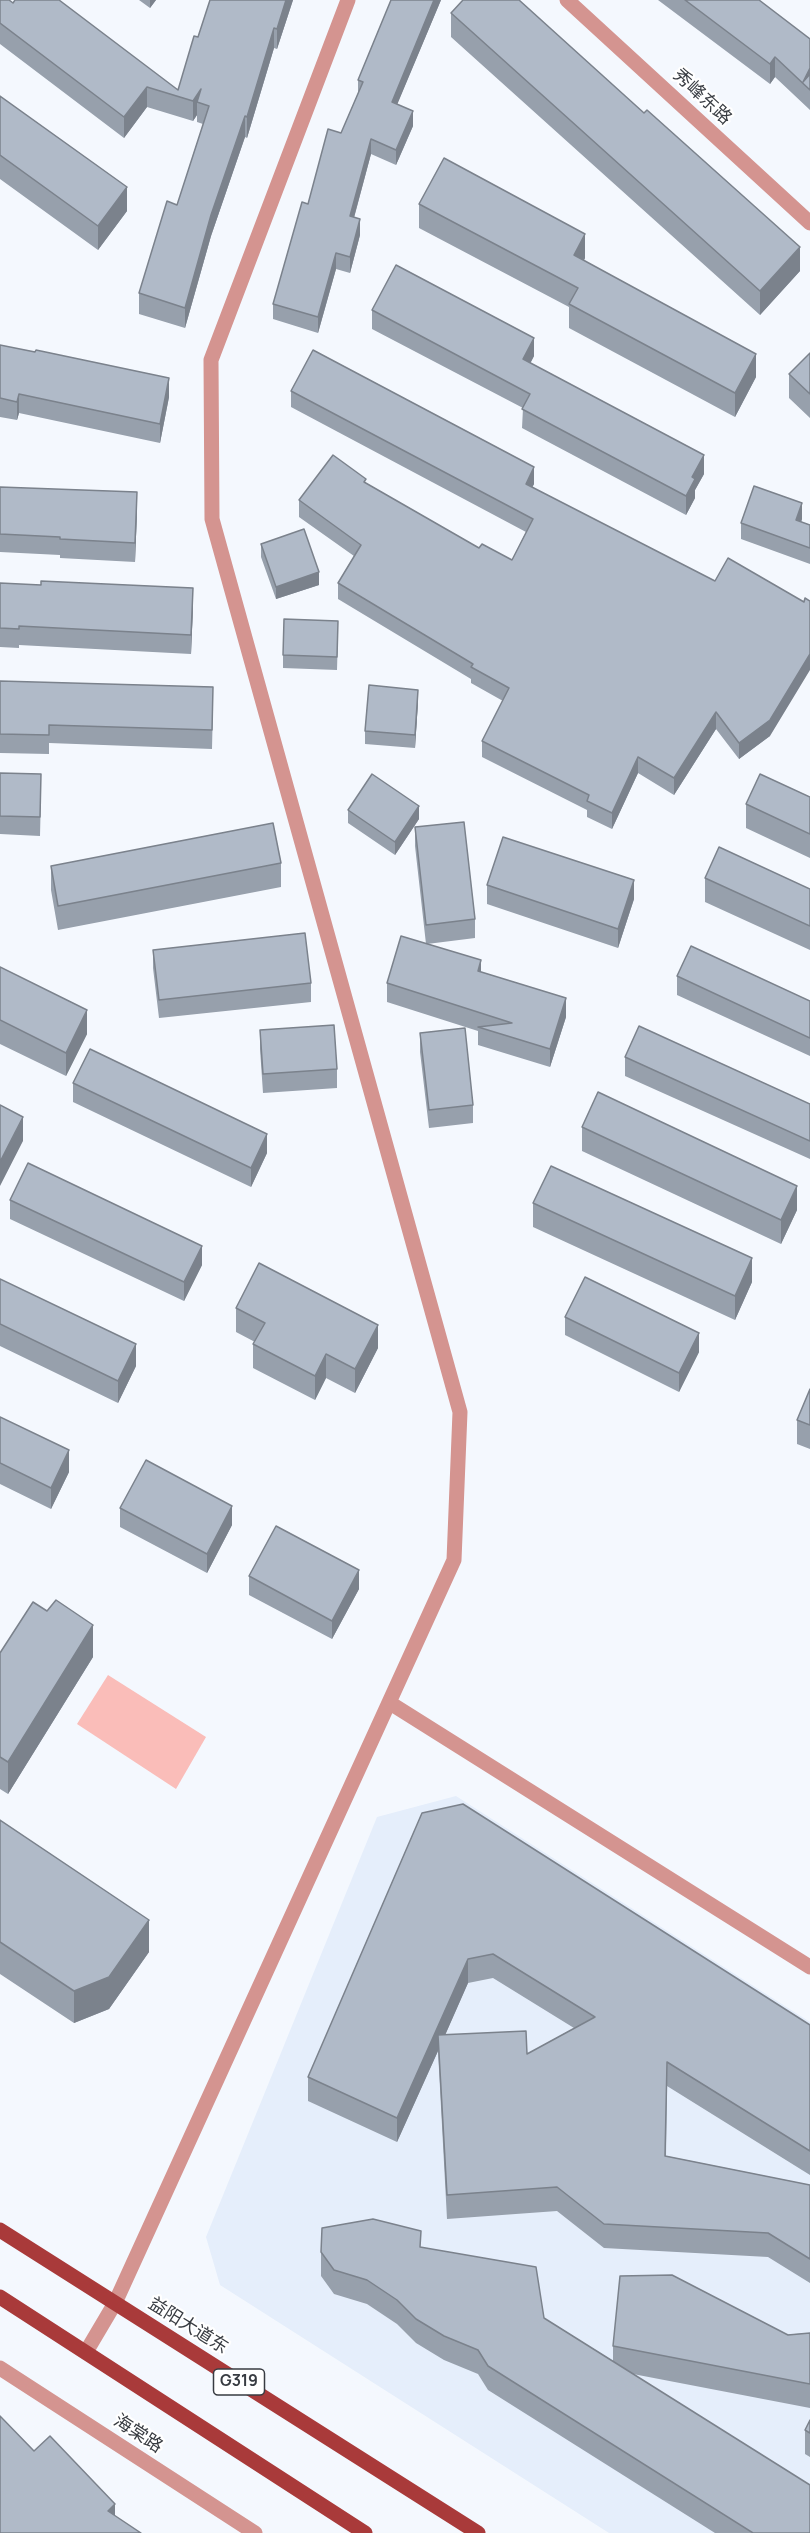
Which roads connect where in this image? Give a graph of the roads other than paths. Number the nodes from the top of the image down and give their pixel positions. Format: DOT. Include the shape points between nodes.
graph roads {
  1 [pos="348,0"];
  2 [pos="567,0"];
  3 [pos="810,223"];
  4 [pos="390,1703"];
  5 [pos="810,1967"];
  6 [pos="0,2230"];
  7 [pos="0,2297"];
  8 [pos="115,2303"];
  9 [pos="86,2352"];
  10 [pos="0,2368"];
  11 [pos="255,2533"];
  12 [pos="365,2533"];
  13 [pos="478,2533"];
  1 -- 4 [label="street" via="211,360 212,519 460,1412 454,1560"];
  2 -- 3 [label="street, 秀峰东路"];
  4 -- 5 [label="street"];
  4 -- 8 [label="street"];
  6 -- 8 [label="main road, 益阳大道东 / G319"];
  7 -- 9 [label="main road"];
  8 -- 9 [label="street"];
  8 -- 13 [label="main road, 益阳大道东 / G319"];
  9 -- 12 [label="main road"];
  10 -- 11 [label="street, 海棠路"];
}
